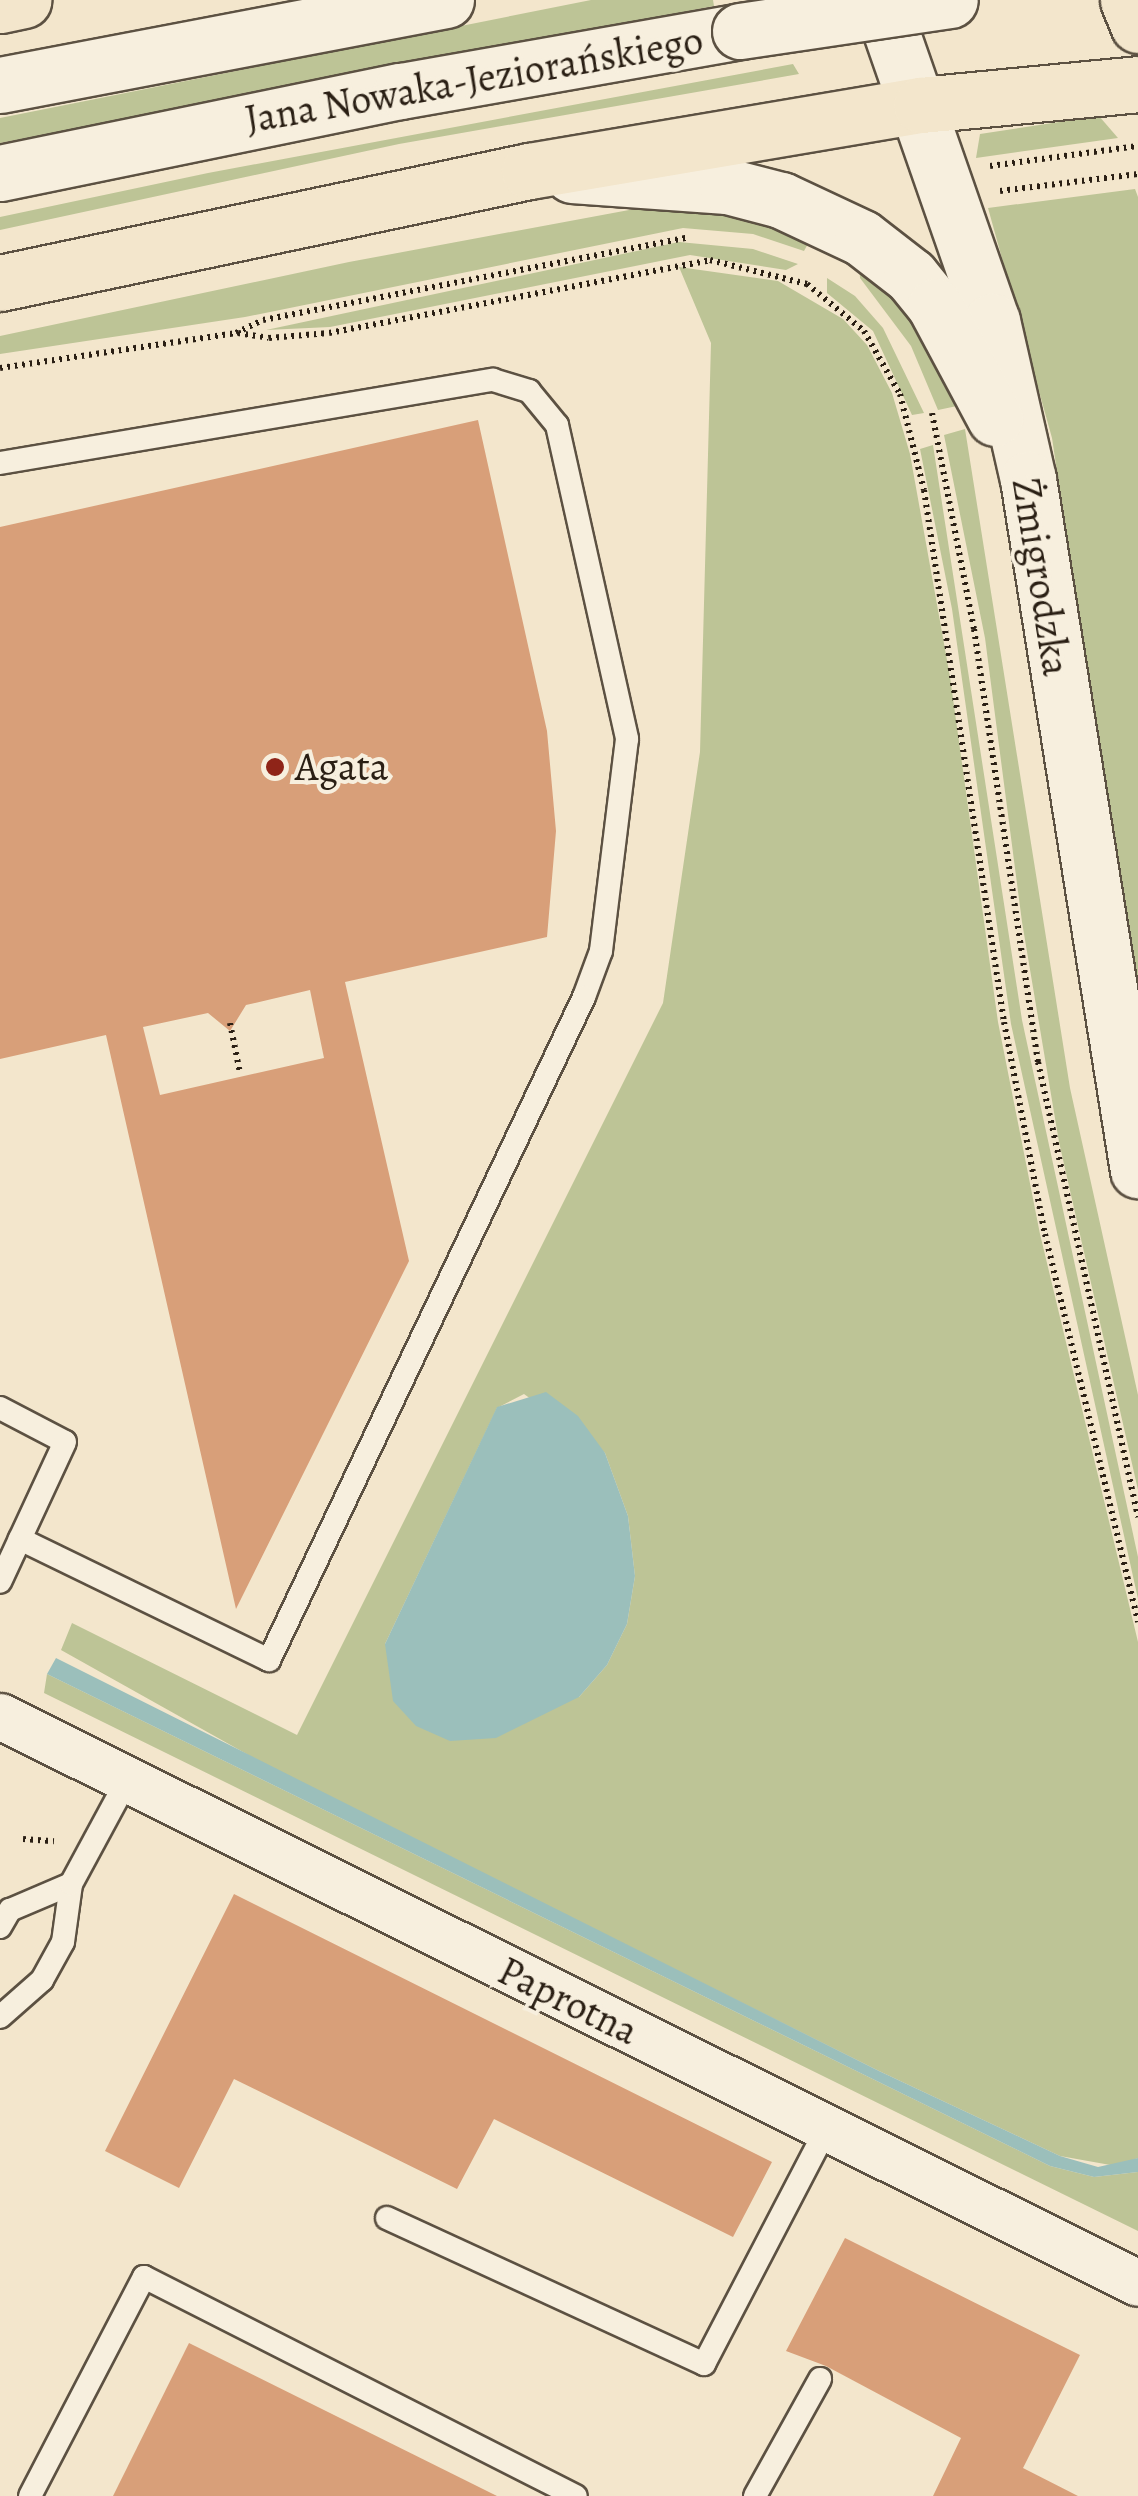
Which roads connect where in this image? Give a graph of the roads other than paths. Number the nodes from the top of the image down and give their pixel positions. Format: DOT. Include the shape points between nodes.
graph roads {
  1 [pos="23,0"];
  2 [pos="446,0"];
  3 [pos="880,0"];
  4 [pos="950,0"];
  5 [pos="1128,0"];
  6 [pos="0,5"];
  7 [pos="1138,25"];
  8 [pos="1138,84"];
  9 [pos="0,85"];
  10 [pos="921,105"];
  11 [pos="529,172"];
  12 [pos="0,174"];
  13 [pos="0,283"];
  14 [pos="0,464"];
  15 [pos="1028,479"];
  16 [pos="1138,1170"];
  17 [pos="0,1408"];
  18 [pos="20,1539"];
  19 [pos="0,1582"];
  20 [pos="0,1716"];
  21 [pos="125,1784"];
  22 [pos="71,1884"];
  23 [pos="0,1927"];
  24 [pos="0,2017"];
  25 [pos="827,2128"];
  26 [pos="387,2218"];
  27 [pos="1138,2283"];
  28 [pos="820,2378"];
  29 [pos="30,2496"];
  30 [pos="576,2496"];
  31 [pos="754,2496"];
  1 -- 6 [label="main road"];
  2 -- 9 [label="main road, Jana Nowaka-Jeziorańskiego"];
  3 -- 10 [label="main road, Żmigrodzka"];
  4 -- 12 [label="main road, Jana Nowaka-Jeziorańskiego, bridge" via="402,90"];
  5 -- 7 [label="main road"];
  8 -- 10 [label="main road"];
  10 -- 11 [label="main road"];
  10 -- 15 [label="main road, Żmigrodzka" via="992,321"];
  11 -- 13 [label="main road"];
  11 -- 15 [label="main road" via="726,186 781,200 862,238 911,276 935,306"];
  14 -- 18 [label="lane" via="493,380 529,391 558,425 628,740 601,951 584,997 269,1660"];
  15 -- 16 [label="main road, Żmigrodzka"];
  17 -- 18 [label="lane" via="66,1442"];
  18 -- 19 [label="lane"];
  20 -- 21 [label="street, Paprotna"];
  21 -- 22 [label="lane"];
  21 -- 25 [label="street, Paprotna"];
  22 -- 23 [label="lane" via="10,1910"];
  22 -- 24 [label="lane" via="56,1954 42,1980"];
  25 -- 26 [label="lane" via="704,2364"];
  25 -- 27 [label="street, Paprotna"];
  28 -- 31 [label="lane"];
  29 -- 30 [label="lane" via="144,2277"];
}
